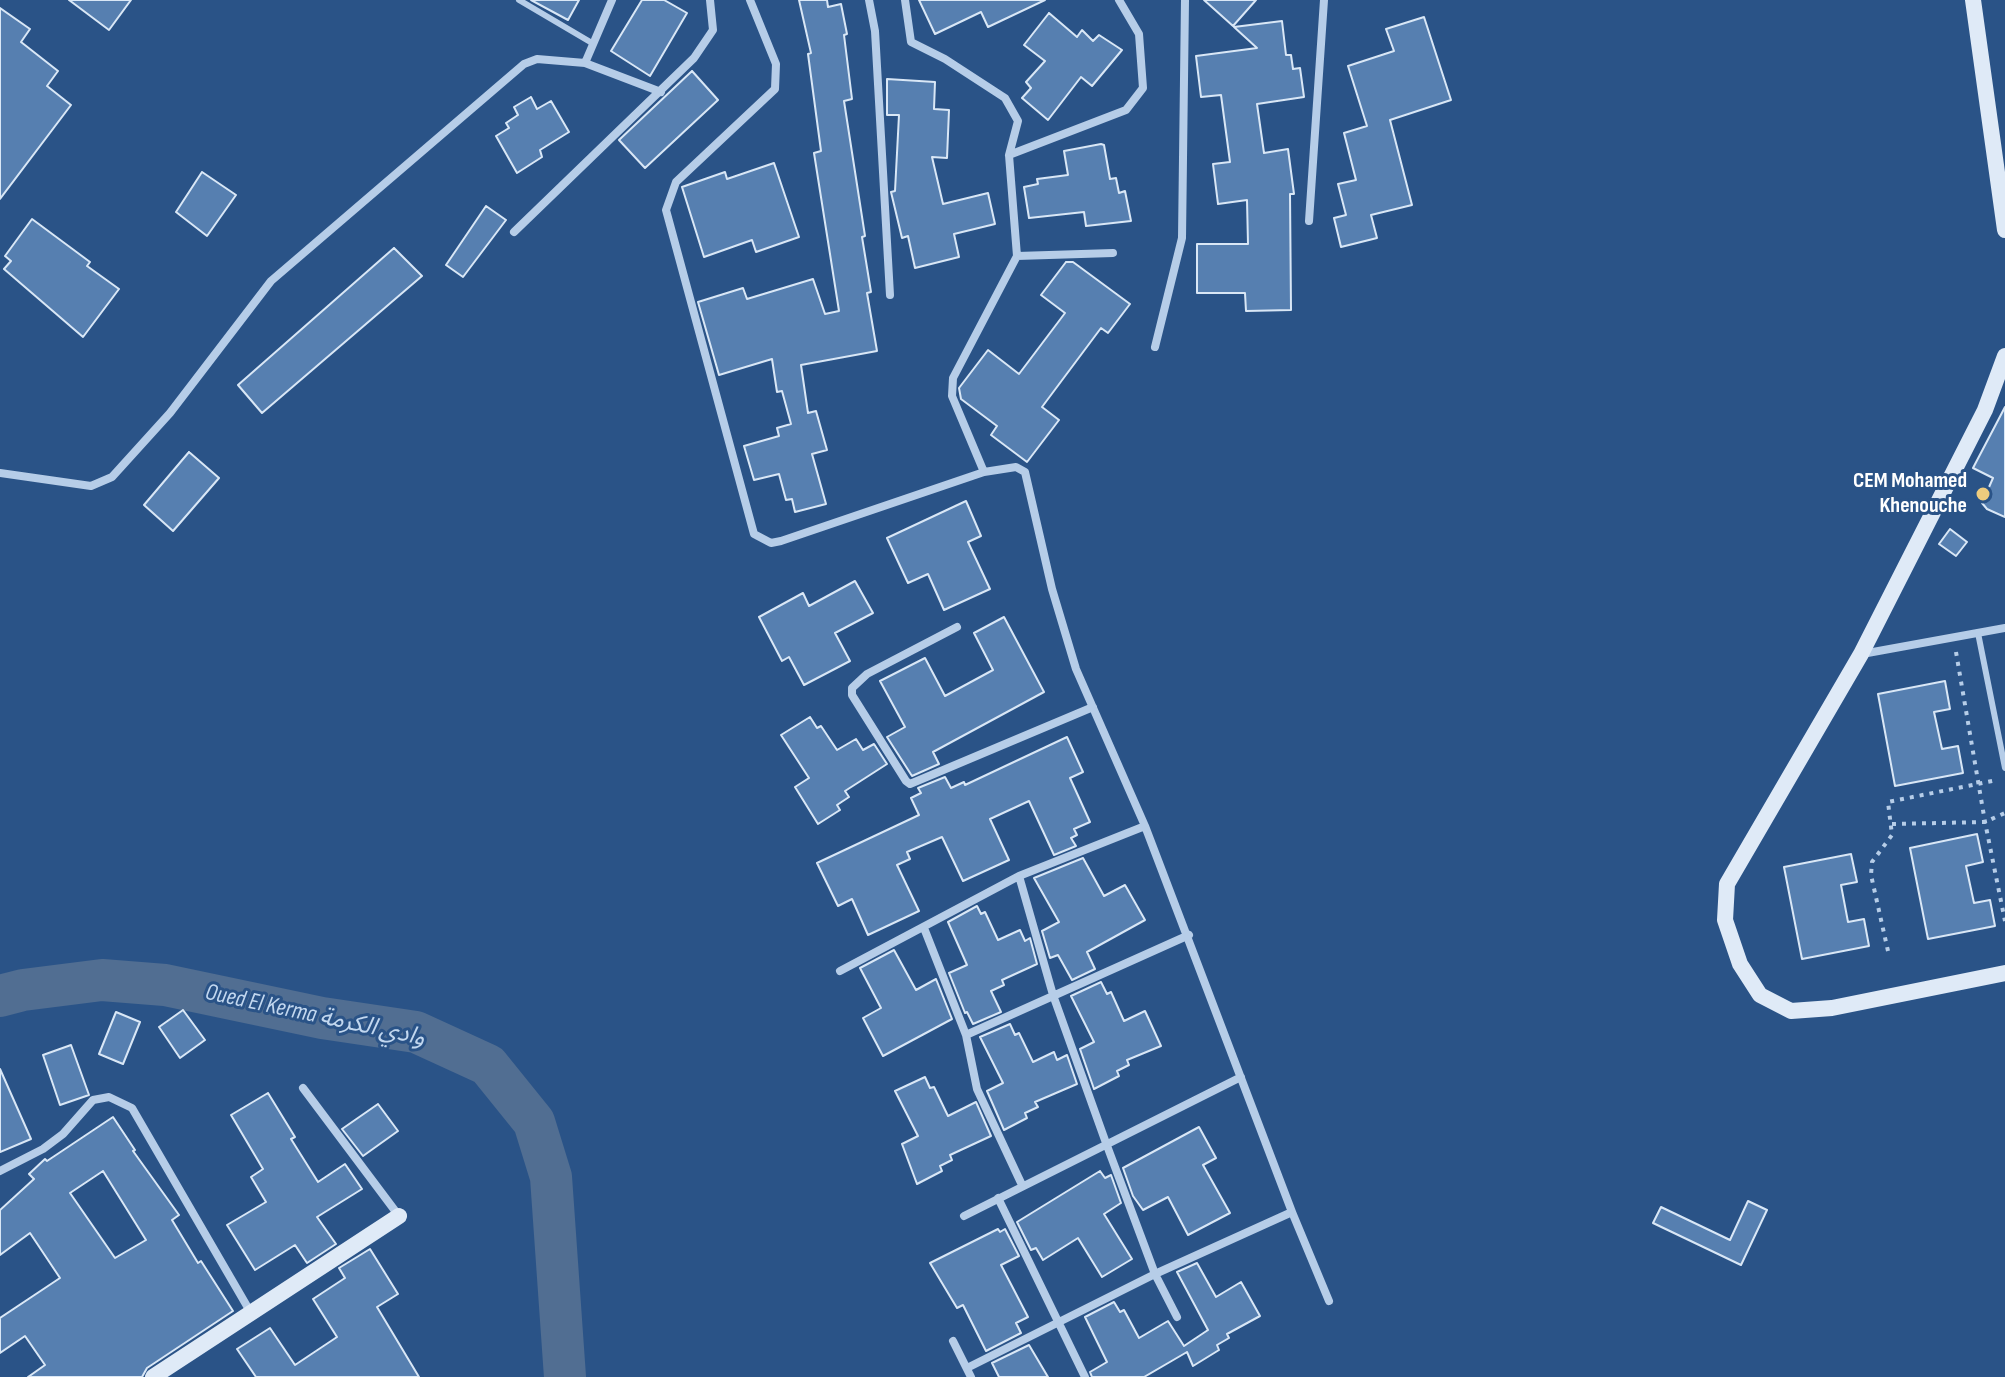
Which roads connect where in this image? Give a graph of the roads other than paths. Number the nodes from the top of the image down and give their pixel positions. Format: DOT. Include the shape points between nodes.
graph roads {
  1 [pos="519,0"];
  2 [pos="612,0"];
  3 [pos="710,0"];
  4 [pos="750,0"];
  5 [pos="869,0"];
  6 [pos="905,0"];
  7 [pos="1119,0"];
  8 [pos="1185,0"];
  9 [pos="1324,0"];
  10 [pos="1973,0"];
  11 [pos="592,43"];
  12 [pos="585,63"];
  13 [pos="661,92"];
  14 [pos="1009,155"];
  15 [pos="1309,221"];
  16 [pos="2005,230"];
  17 [pos="514,232"];
  18 [pos="1113,253"];
  19 [pos="1017,256"];
  20 [pos="890,295"];
  21 [pos="1155,347"];
  22 [pos="2005,356"];
  23 [pos="984,472"];
  24 [pos="0,473"];
  25 [pos="957,627"];
  26 [pos="2005,628"];
  27 [pos="1978,633"];
  28 [pos="1861,654"];
  29 [pos="1093,707"];
  30 [pos="2005,768"];
  31 [pos="1145,826"];
  32 [pos="1019,876"];
  33 [pos="924,928"];
  34 [pos="1189,935"];
  35 [pos="840,971"];
  36 [pos="2005,973"];
  37 [pos="1053,995"];
  38 [pos="966,1035"];
  39 [pos="1241,1077"];
  40 [pos="303,1088"];
  41 [pos="1106,1143"];
  42 [pos="0,1171"];
  43 [pos="1022,1185"];
  44 [pos="998,1198"];
  45 [pos="1292,1212"];
  46 [pos="399,1216"];
  47 [pos="964,1216"];
  48 [pos="1155,1274"];
  49 [pos="1329,1301"];
  50 [pos="251,1313"];
  51 [pos="1177,1317"];
  52 [pos="1058,1323"];
  53 [pos="953,1341"];
  54 [pos="967,1368"];
  55 [pos="153,1377"];
  56 [pos="971,1377"];
  57 [pos="1085,1377"];
  1 -- 11 [label="lane"];
  2 -- 11 [label="street"];
  3 -- 13 [label="street" via="713,30"];
  4 -- 23 [label="street" via="776,64 775,89 676,182 666,210 754,534 771,543 781,541"];
  5 -- 20 [label="street"];
  6 -- 14 [label="street" via="911,42 1005,98 1018,121"];
  7 -- 14 [label="street" via="1139,34 1143,88 1126,110"];
  8 -- 21 [label="street" via="1182,238"];
  9 -- 15 [label="street"];
  10 -- 16 [label="street"];
  11 -- 12 [label="street"];
  12 -- 13 [label="street"];
  12 -- 24 [label="street" via="537,59 524,64 271,281 170,413 112,477 91,486"];
  13 -- 17 [label="street"];
  14 -- 19 [label="street"];
  18 -- 19 [label="street"];
  19 -- 23 [label="street" via="953,378 952,396"];
  22 -- 28 [label="street" via="1985,410"];
  23 -- 29 [label="street" via="1016,467 1025,472 1052,589"];
  25 -- 29 [label="street" via="867,674 852,688 910,784"];
  26 -- 27 [label="street"];
  27 -- 28 [label="street"];
  27 -- 30 [label="lane"];
  28 -- 36 [label="street" via="1727,884 1725,920 1740,964 1760,995 1791,1011 1832,1008"];
  29 -- 31 [label="street"];
  31 -- 32 [label="street"];
  31 -- 34 [label="street"];
  32 -- 33 [label="street"];
  32 -- 37 [label="street"];
  33 -- 35 [label="street"];
  33 -- 38 [label="street"];
  34 -- 37 [label="street"];
  34 -- 39 [label="street"];
  37 -- 38 [label="street"];
  37 -- 41 [label="street"];
  38 -- 43 [label="street" via="977,1089"];
  39 -- 41 [label="street"];
  39 -- 45 [label="street"];
  40 -- 46 [label="street"];
  41 -- 43 [label="street"];
  41 -- 48 [label="street"];
  42 -- 50 [label="street" via="63,1134 93,1100 109,1097 132,1108"];
  43 -- 44 [label="street"];
  44 -- 47 [label="street"];
  44 -- 52 [label="street"];
  45 -- 48 [label="street"];
  45 -- 49 [label="street"];
  46 -- 50 [label="street"];
  48 -- 51 [label="street"];
  48 -- 52 [label="street"];
  50 -- 55 [label="street"];
  52 -- 54 [label="street"];
  52 -- 57 [label="street"];
  53 -- 54 [label="street"];
  54 -- 56 [label="street"];
}
